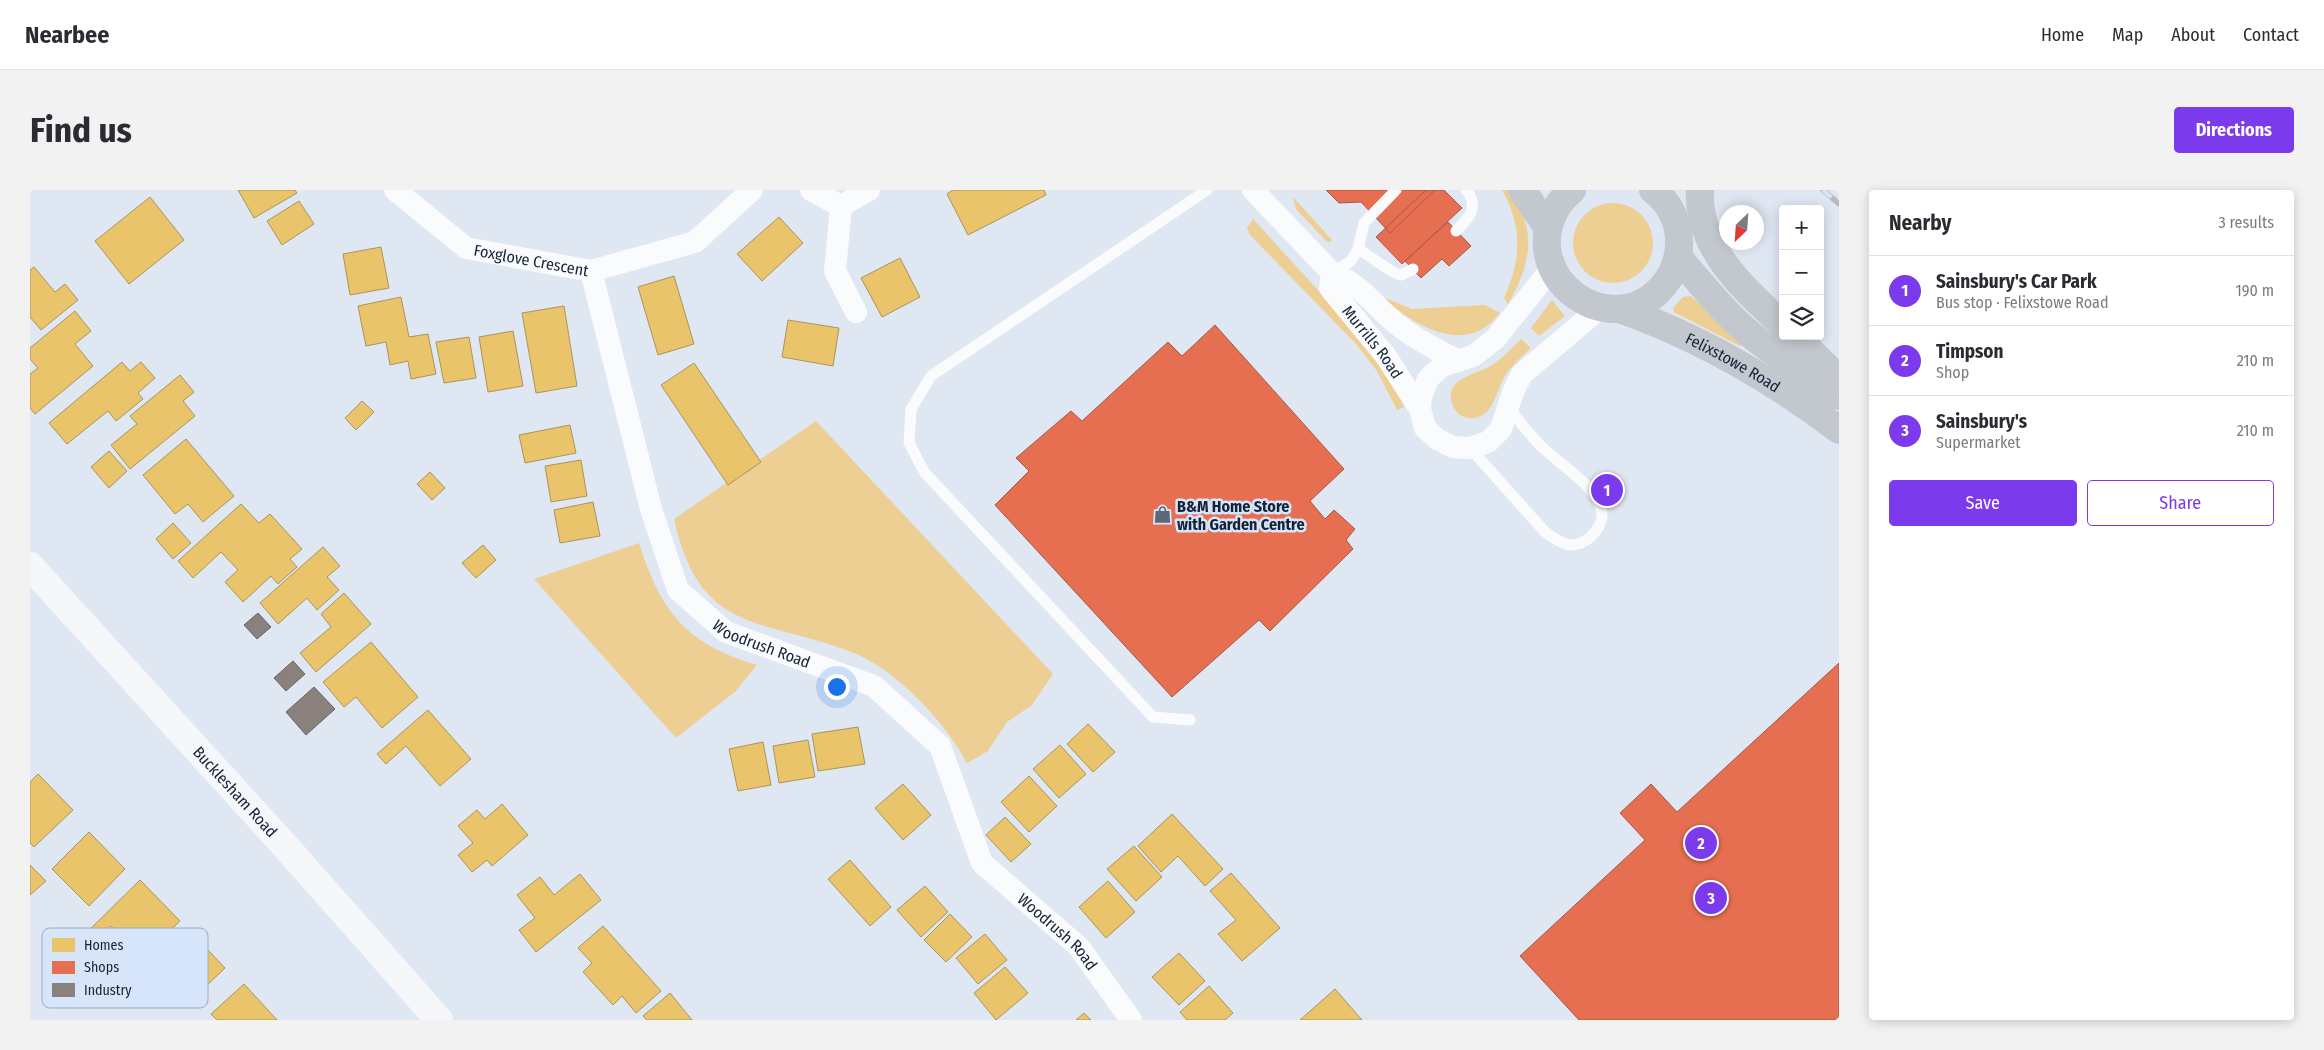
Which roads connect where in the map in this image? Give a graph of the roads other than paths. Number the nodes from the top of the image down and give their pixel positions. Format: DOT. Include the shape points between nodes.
graph roads {
  1 [pos="395,190"];
  2 [pos="752,190"];
  3 [pos="811,190"];
  4 [pos="869,190"];
  5 [pos="1207,190"];
  6 [pos="1253,190"];
  7 [pos="1396,190"];
  8 [pos="1466,190"];
  9 [pos="1522,190"];
  10 [pos="1572,190"];
  11 [pos="1653,190"];
  12 [pos="1700,190"];
  13 [pos="1676,201"];
  14 [pos="841,206"];
  15 [pos="1548,228"];
  16 [pos="1456,230"];
  17 [pos="1358,249"];
  18 [pos="1678,257"];
  19 [pos="1552,268"];
  20 [pos="1413,270"];
  21 [pos="591,271"];
  22 [pos="1332,274"];
  23 [pos="1610,308"];
  24 [pos="856,312"];
  25 [pos="1779,321"];
  26 [pos="1799,340"];
  27 [pos="1458,361"];
  28 [pos="1839,379"];
  29 [pos="1839,396"];
  30 [pos="1508,407"];
  31 [pos="1420,409"];
  32 [pos="1839,430"];
  33 [pos="1470,448"];
  34 [pos="30,566"];
  35 [pos="1190,720"];
  36 [pos="439,1020"];
  37 [pos="1131,1020"];
  1 -- 21 [label="street, Foxglove Crescent" via="466,248"];
  2 -- 21 [label="street, Foxglove Crescent" via="695,242"];
  3 -- 14 [label="street"];
  4 -- 14 [label="street"];
  5 -- 35 [label="lane" via="931,376 911,409 909,443 925,474 1153,717"];
  6 -- 22 [label="street, Murrills Road"];
  7 -- 17 [label="lane" via="1364,223"];
  8 -- 16 [label="lane" via="1472,197 1474,208 1471,216"];
  9 -- 15 [label="main road"];
  10 -- 15 [label="main road" via="1557,206"];
  11 -- 13 [label="main road"];
  12 -- 25 [label="main road" via="1702,221 1717,254 1743,289"];
  13 -- 18 [label="main road" via="1680,234"];
  14 -- 24 [label="street" via="835,271"];
  15 -- 19 [label="main road" via="1548,255"];
  17 -- 20 [label="lane" via="1392,273 1401,276"];
  17 -- 22 [label="lane" via="1351,261"];
  18 -- 23 [label="main road" via="1670,277 1657,292 1639,304"];
  18 -- 29 [label="main road, Felixstowe Road" via="1710,295 1759,341"];
  19 -- 23 [label="main road, Felixstowe Road" via="1563,286 1580,300"];
  19 -- 27 [label="street" via="1495,339 1473,356"];
  21 -- 37 [label="street, Woodrush Road" via="651,509 678,590 726,632 874,686 940,746 982,863 1079,947"];
  22 -- 27 [label="street, Murrills Road" via="1349,280 1398,326"];
  22 -- 31 [label="street, Murrills Road" via="1330,288 1385,355"];
  23 -- 30 [label="street" via="1522,374"];
  23 -- 32 [label="main road, Felixstowe Road" via="1682,336 1776,384"];
  26 -- 28 [label="main road"];
  27 -- 31 [label="street" via="1442,366 1428,379"];
  30 -- 33 [label="street" via="1500,429 1488,442"];
  30 -- 33 [label="lane" via="1542,448 1595,496 1601,508 1601,522 1595,532 1585,542 1571,545 1558,541 1545,532"];
  31 -- 33 [label="street, Murrills Road" via="1425,428 1437,439 1453,447"];
  34 -- 36 [label="street, Bucklesham Road"];
}
